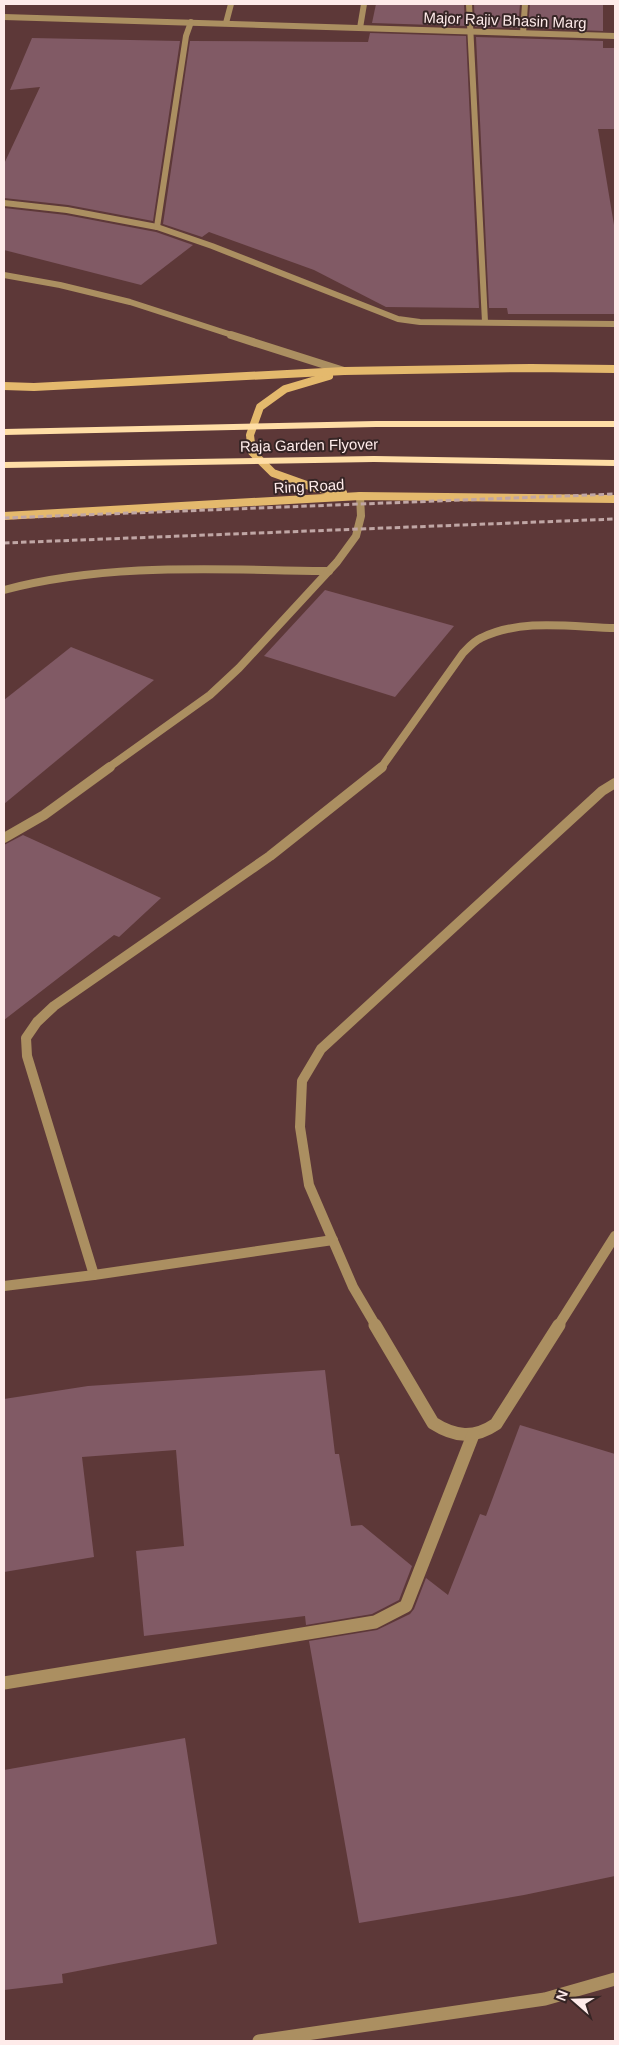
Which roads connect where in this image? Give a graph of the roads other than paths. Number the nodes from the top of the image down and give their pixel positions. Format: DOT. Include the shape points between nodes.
graph roads {
  1 [pos="231,4"];
  2 [pos="364,4"];
  3 [pos="469,4"];
  4 [pos="525,4"];
  5 [pos="4,17"];
  6 [pos="190,22"];
  7 [pos="226,23"];
  8 [pos="360,28"];
  9 [pos="471,32"];
  10 [pos="523,33"];
  11 [pos="615,36"];
  12 [pos="4,203"];
  13 [pos="157,227"];
  14 [pos="4,275"];
  15 [pos="485,322"];
  16 [pos="615,324"];
  17 [pos="615,369"];
  18 [pos="344,371"];
  19 [pos="4,380"];
  20 [pos="4,386"];
  21 [pos="34,387"];
  22 [pos="615,424"];
  23 [pos="4,432"];
  24 [pos="615,462"];
  25 [pos="4,465"];
  26 [pos="360,496"];
  27 [pos="615,499"];
  28 [pos="4,516"];
  29 [pos="329,571"];
  30 [pos="4,590"];
  31 [pos="615,628"];
  32 [pos="615,783"];
  33 [pos="4,838"];
  34 [pos="615,1236"];
  35 [pos="333,1240"];
  36 [pos="94,1275"];
  37 [pos="4,1286"];
  38 [pos="473,1435"];
  39 [pos="4,1683"];
  40 [pos="615,1979"];
  41 [pos="259,2041"];
  1 -- 7 [label="street"];
  2 -- 8 [label="street"];
  3 -- 9 [label="street"];
  4 -- 10 [label="street"];
  5 -- 6 [label="street, Major Rajiv Bhasin Marg"];
  6 -- 7 [label="street, Major Rajiv Bhasin Marg"];
  6 -- 13 [label="street"];
  7 -- 8 [label="street, Major Rajiv Bhasin Marg"];
  8 -- 9 [label="street, Major Rajiv Bhasin Marg"];
  9 -- 10 [label="street, Major Rajiv Bhasin Marg"];
  9 -- 15 [label="street"];
  10 -- 11 [label="street, Major Rajiv Bhasin Marg"];
  12 -- 13 [label="street" via="67,210"];
  13 -- 15 [label="street" via="386,316 420,322"];
  14 -- 18 [label="street" via="60,284 130,302"];
  15 -- 16 [label="street"];
  17 -- 18 [label="main road"];
  18 -- 21 [label="main road"];
  18 -- 26 [label="main road" via="285,390 260,407 250,435 252,452 273,473 315,488"];
  19 -- 21 [label="main road"];
  20 -- 21 [label="main road"];
  22 -- 23 [label="main road, Raja Garden Flyover" via="376,424"];
  24 -- 25 [label="main road, Raja Garden Flyover" via="374,459"];
  26 -- 27 [label="main road, Ring Road"];
  26 -- 28 [label="main road, Ring Road"];
  26 -- 29 [label="street" via="361,516 356,536"];
  29 -- 30 [label="street" via="113,571"];
  29 -- 33 [label="street" via="210,695 44,815"];
  31 -- 36 [label="street" via="524,627 500,630 478,638 463,653 379,771 270,856 54,1006 37,1022 26,1038 27,1056"];
  32 -- 35 [label="street" via="602,791 321,1050 311,1064 302,1081 300,1127 309,1185"];
  34 -- 38 [label="street" via="496,1424"];
  35 -- 36 [label="street"];
  35 -- 38 [label="street" via="353,1287 433,1423 458,1436"];
  36 -- 37 [label="street"];
  38 -- 39 [label="street" via="406,1606 375,1622"];
  40 -- 41 [label="street" via="545,1999"];
}
